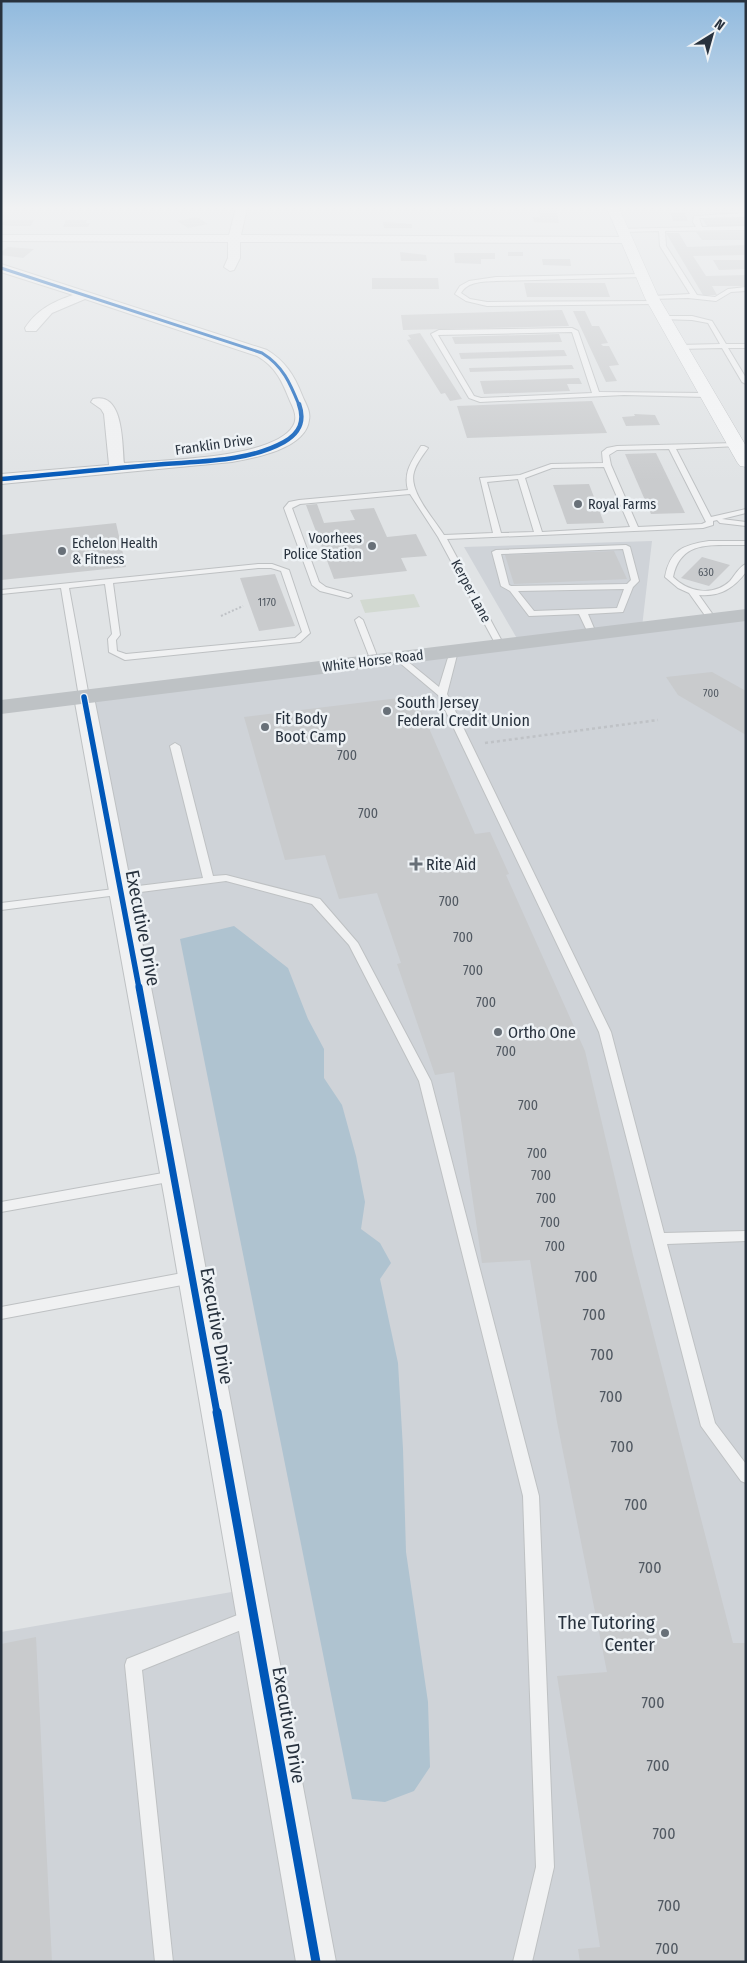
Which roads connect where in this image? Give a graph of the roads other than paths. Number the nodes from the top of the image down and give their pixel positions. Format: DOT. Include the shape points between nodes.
graph roads {
  1 [pos="74,300"];
  2 [pos="100,300"];
  3 [pos="467,300"];
  4 [pos="666,300"];
  5 [pos="653,301"];
  6 [pos="662,318"];
  7 [pos="31,328"];
  8 [pos="724,346"];
  9 [pos="746,346"];
  10 [pos="679,347"];
  11 [pos="745,382"];
  12 [pos="596,394"];
  13 [pos="707,395"];
  14 [pos="98,402"];
  15 [pos="736,445"];
  16 [pos="672,447"];
  17 [pos="424,448"];
  18 [pos="746,462"];
  19 [pos="607,466"];
  20 [pos="117,468"];
  21 [pos="521,477"];
  22 [pos="1,480"];
  23 [pos="412,492"];
  24 [pos="746,512"];
  25 [pos="708,520"];
  26 [pos="746,524"];
  27 [pos="635,529"];
  28 [pos="539,534"];
  29 [pos="498,536"];
  30 [pos="442,537"];
  31 [pos="746,543"];
  32 [pos="746,566"];
  33 [pos="109,581"];
  34 [pos="65,586"];
  35 [pos="629,586"];
  36 [pos="513,590"];
  37 [pos="692,591"];
  38 [pos="1,592"];
  39 [pos="348,596"];
  40 [pos="582,611"];
  41 [pos="746,615"];
  42 [pos="712,619"];
  43 [pos="358,620"];
  44 [pos="592,633"];
  45 [pos="500,645"];
  46 [pos="454,651"];
  47 [pos="398,658"];
  48 [pos="375,661"];
  49 [pos="442,694"];
  50 [pos="84,697"];
  51 [pos="1,707"];
  52 [pos="175,746"];
  53 [pos="209,880"];
  54 [pos="120,890"];
  55 [pos="1,907"];
  56 [pos="174,1176"];
  57 [pos="1,1208"];
  58 [pos="746,1236"];
  59 [pos="659,1239"];
  60 [pos="193,1277"];
  61 [pos="1,1313"];
  62 [pos="746,1476"];
  63 [pos="254,1616"];
  64 [pos="164,1962"];
  65 [pos="316,1962"];
  66 [pos="522,1962"];
  1 -- 7 [label="street" via="43,314"];
  2 -- 20 [label="street, Franklin Drive" via="269,357 283,369 303,414 297,432 278,445 258,452"];
  3 -- 5 [label="lane" via="487,304"];
  4 -- 5 [label="lane"];
  5 -- 6 [label="main road"];
  6 -- 8 [label="lane" via="710,322"];
  6 -- 10 [label="main road"];
  8 -- 9 [label="lane"];
  8 -- 10 [label="lane"];
  8 -- 11 [label="lane"];
  10 -- 13 [label="main road"];
  12 -- 12 [label="lane" via="474,399 434,334 575,331"];
  12 -- 13 [label="lane"];
  13 -- 15 [label="main road"];
  14 -- 20 [label="street" via="111,414"];
  15 -- 16 [label="lane"];
  15 -- 18 [label="main road"];
  16 -- 19 [label="lane" via="610,450 605,454"];
  16 -- 25 [label="lane"];
  17 -- 23 [label="lane" via="410,471"];
  19 -- 21 [label="lane" via="551,466"];
  19 -- 27 [label="lane"];
  20 -- 22 [label="street, Franklin Drive"];
  21 -- 28 [label="lane"];
  21 -- 29 [label="lane" via="483,480"];
  23 -- 30 [label="lane, Kerper Lane"];
  23 -- 39 [label="lane" via="299,502 288,508 315,583 323,589"];
  24 -- 25 [label="lane"];
  25 -- 26 [label="lane"];
  25 -- 27 [label="lane" via="710,523 703,526"];
  27 -- 28 [label="lane"];
  28 -- 29 [label="lane"];
  29 -- 30 [label="lane"];
  30 -- 45 [label="lane, Kerper Lane"];
  31 -- 37 [label="lane" via="689,546 677,554 670,565 669,577 676,585"];
  32 -- 37 [label="lane" via="727,587 714,592"];
  33 -- 33 [label="lane" via="272,566 284,570 306,633 297,640 125,656 113,652 112,639 116,635"];
  33 -- 34 [label="lane"];
  34 -- 38 [label="lane"];
  34 -- 50 [label="lane"];
  35 -- 36 [label="lane"];
  35 -- 36 [label="lane" via="635,581 626,547 496,552 504,586"];
  35 -- 40 [label="lane" via="620,610"];
  36 -- 40 [label="lane" via="532,614"];
  37 -- 42 [label="lane"];
  40 -- 44 [label="lane"];
  41 -- 42 [label="main road, White Horse Road"];
  42 -- 44 [label="main road, White Horse Road"];
  43 -- 48 [label="lane"];
  44 -- 45 [label="main road, White Horse Road"];
  45 -- 46 [label="main road, White Horse Road"];
  46 -- 47 [label="main road, White Horse Road"];
  46 -- 49 [label="lane"];
  47 -- 48 [label="main road, White Horse Road"];
  47 -- 49 [label="lane"];
  48 -- 50 [label="main road, White Horse Road"];
  49 -- 59 [label="lane" via="605,1032"];
  50 -- 51 [label="main road, White Horse Road"];
  50 -- 54 [label="street, Executive Drive"];
  52 -- 53 [label="lane"];
  53 -- 54 [label="lane"];
  53 -- 66 [label="lane" via="226,878 316,901 353,943 425,1081 530,1496 545,1867"];
  54 -- 55 [label="lane"];
  54 -- 56 [label="street, Executive Drive"];
  56 -- 57 [label="lane"];
  56 -- 60 [label="street, Executive Drive"];
  58 -- 59 [label="lane"];
  59 -- 62 [label="lane" via="708,1426"];
  60 -- 61 [label="lane"];
  60 -- 63 [label="street, Executive Drive"];
  63 -- 64 [label="lane" via="133,1665"];
  63 -- 65 [label="street, Executive Drive"];
}
